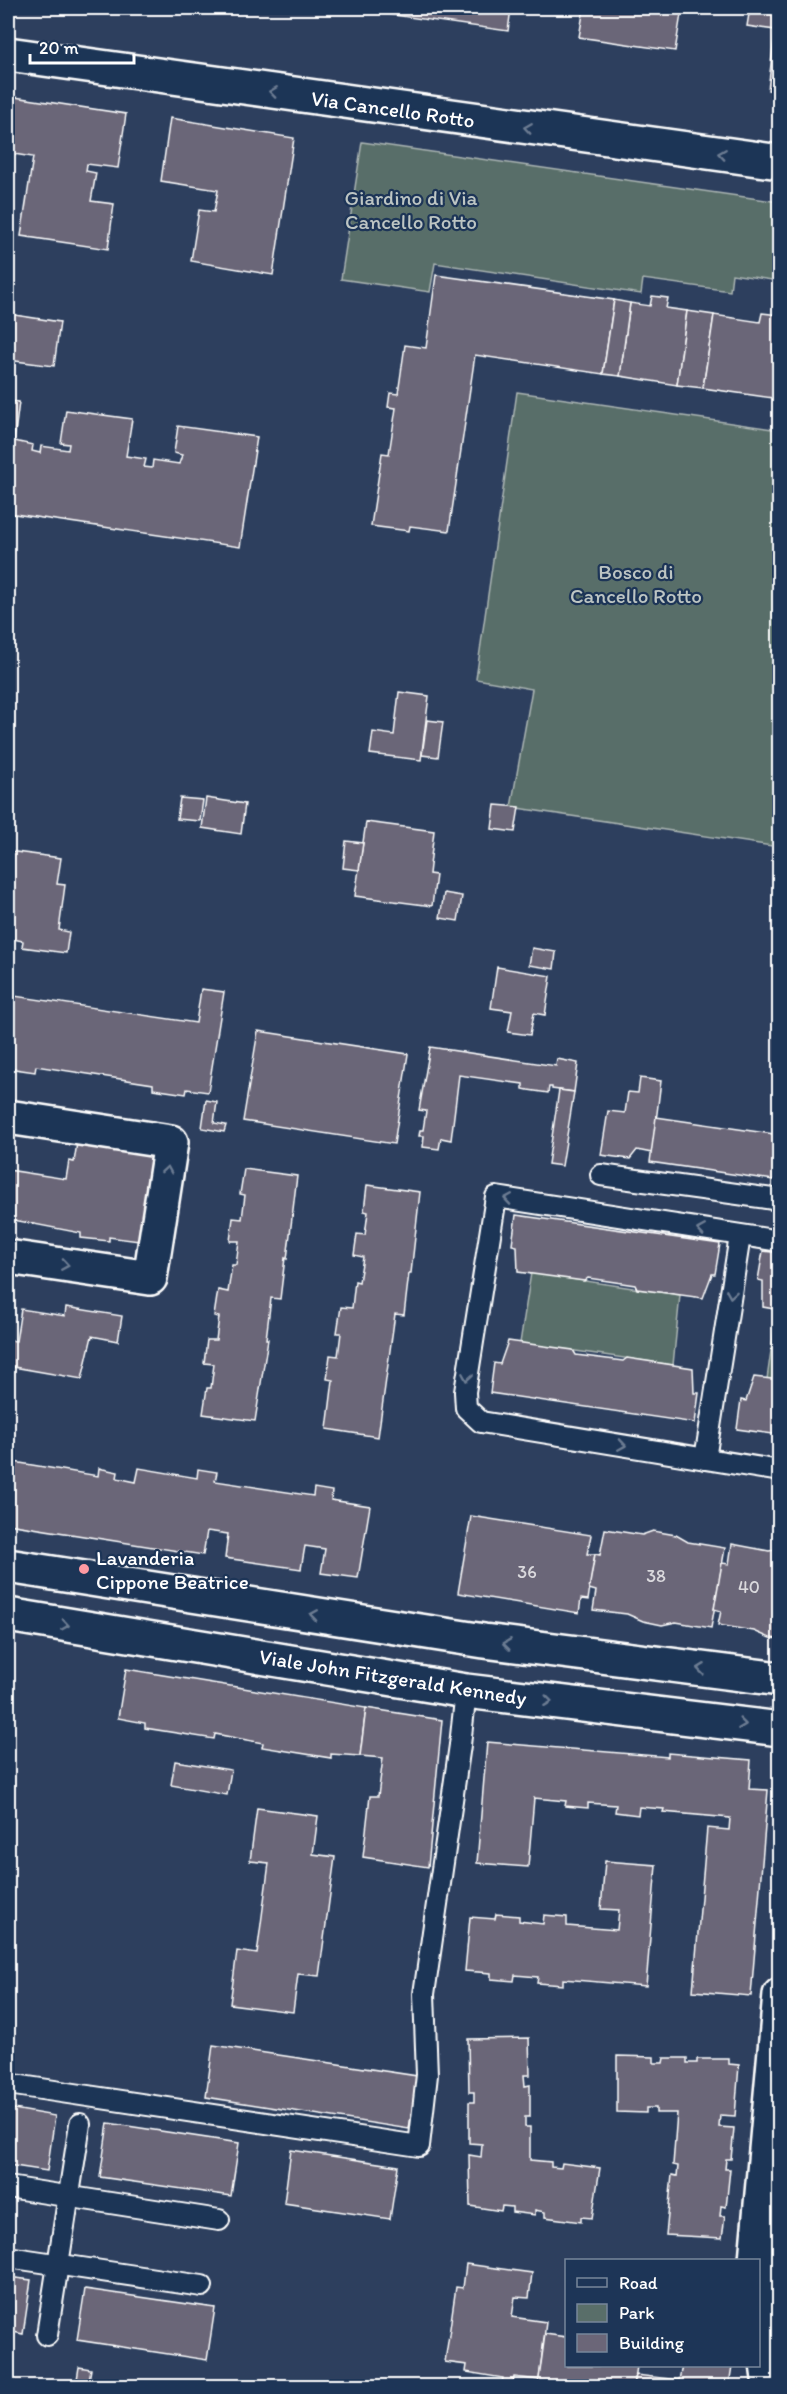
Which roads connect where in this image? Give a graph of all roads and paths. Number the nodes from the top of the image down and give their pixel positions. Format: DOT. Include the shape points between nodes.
graph roads {
  1 [pos="8,54"];
  2 [pos="780,162"];
  3 [pos="8,1117"];
  4 [pos="601,1175"];
  5 [pos="780,1200"];
  6 [pos="740,1236"];
  7 [pos="780,1241"];
  8 [pos="8,1257"];
  9 [pos="705,1459"];
  10 [pos="780,1471"];
  11 [pos="8,1566"];
  12 [pos="8,1615"];
  13 [pos="780,1679"];
  14 [pos="466,1690"];
  15 [pos="780,1729"];
  16 [pos="780,1995"];
  17 [pos="8,2084"];
  18 [pos="80,2124"];
  19 [pos="8,2187"];
  20 [pos="68,2197"];
  21 [pos="219,2220"];
  22 [pos="8,2257"];
  23 [pos="756,2259"];
  24 [pos="58,2264"];
  25 [pos="760,2271"];
  26 [pos="780,2274"];
  27 [pos="202,2286"];
  28 [pos="760,2306"];
  29 [pos="47,2335"];
  30 [pos="770,2386"];
  2 -- 1 [label="street, Via Cancello Rotto, one-way"];
  8 -- 3 [label="street, one-way" via="150,1278 171,1142"];
  4 -- 5 [label="lane"];
  6 -- 7 [label="lane"];
  6 -- 9 [label="lane, one-way"];
  6 -- 9 [label="lane, one-way" via="496,1197 465,1392 466,1408 481,1422"];
  9 -- 10 [label="lane"];
  13 -- 11 [label="street, one-way" via="484,1641"];
  12 -- 14 [label="street, Viale John Fitzgerald Kennedy, one-way"];
  14 -- 15 [label="street, Viale John Fitzgerald Kennedy, one-way"];
  14 -- 17 [label="lane" via="424,1994 427,2075 420,2146"];
  16 -- 23 [label="street"];
  18 -- 20 [label="lane"];
  19 -- 20 [label="lane"];
  20 -- 21 [label="lane"];
  20 -- 24 [label="lane"];
  22 -- 24 [label="lane"];
  24 -- 27 [label="lane"];
  24 -- 29 [label="lane"];
  25 -- 26 [label="street"];
  28 -- 30 [label="street"];
}
